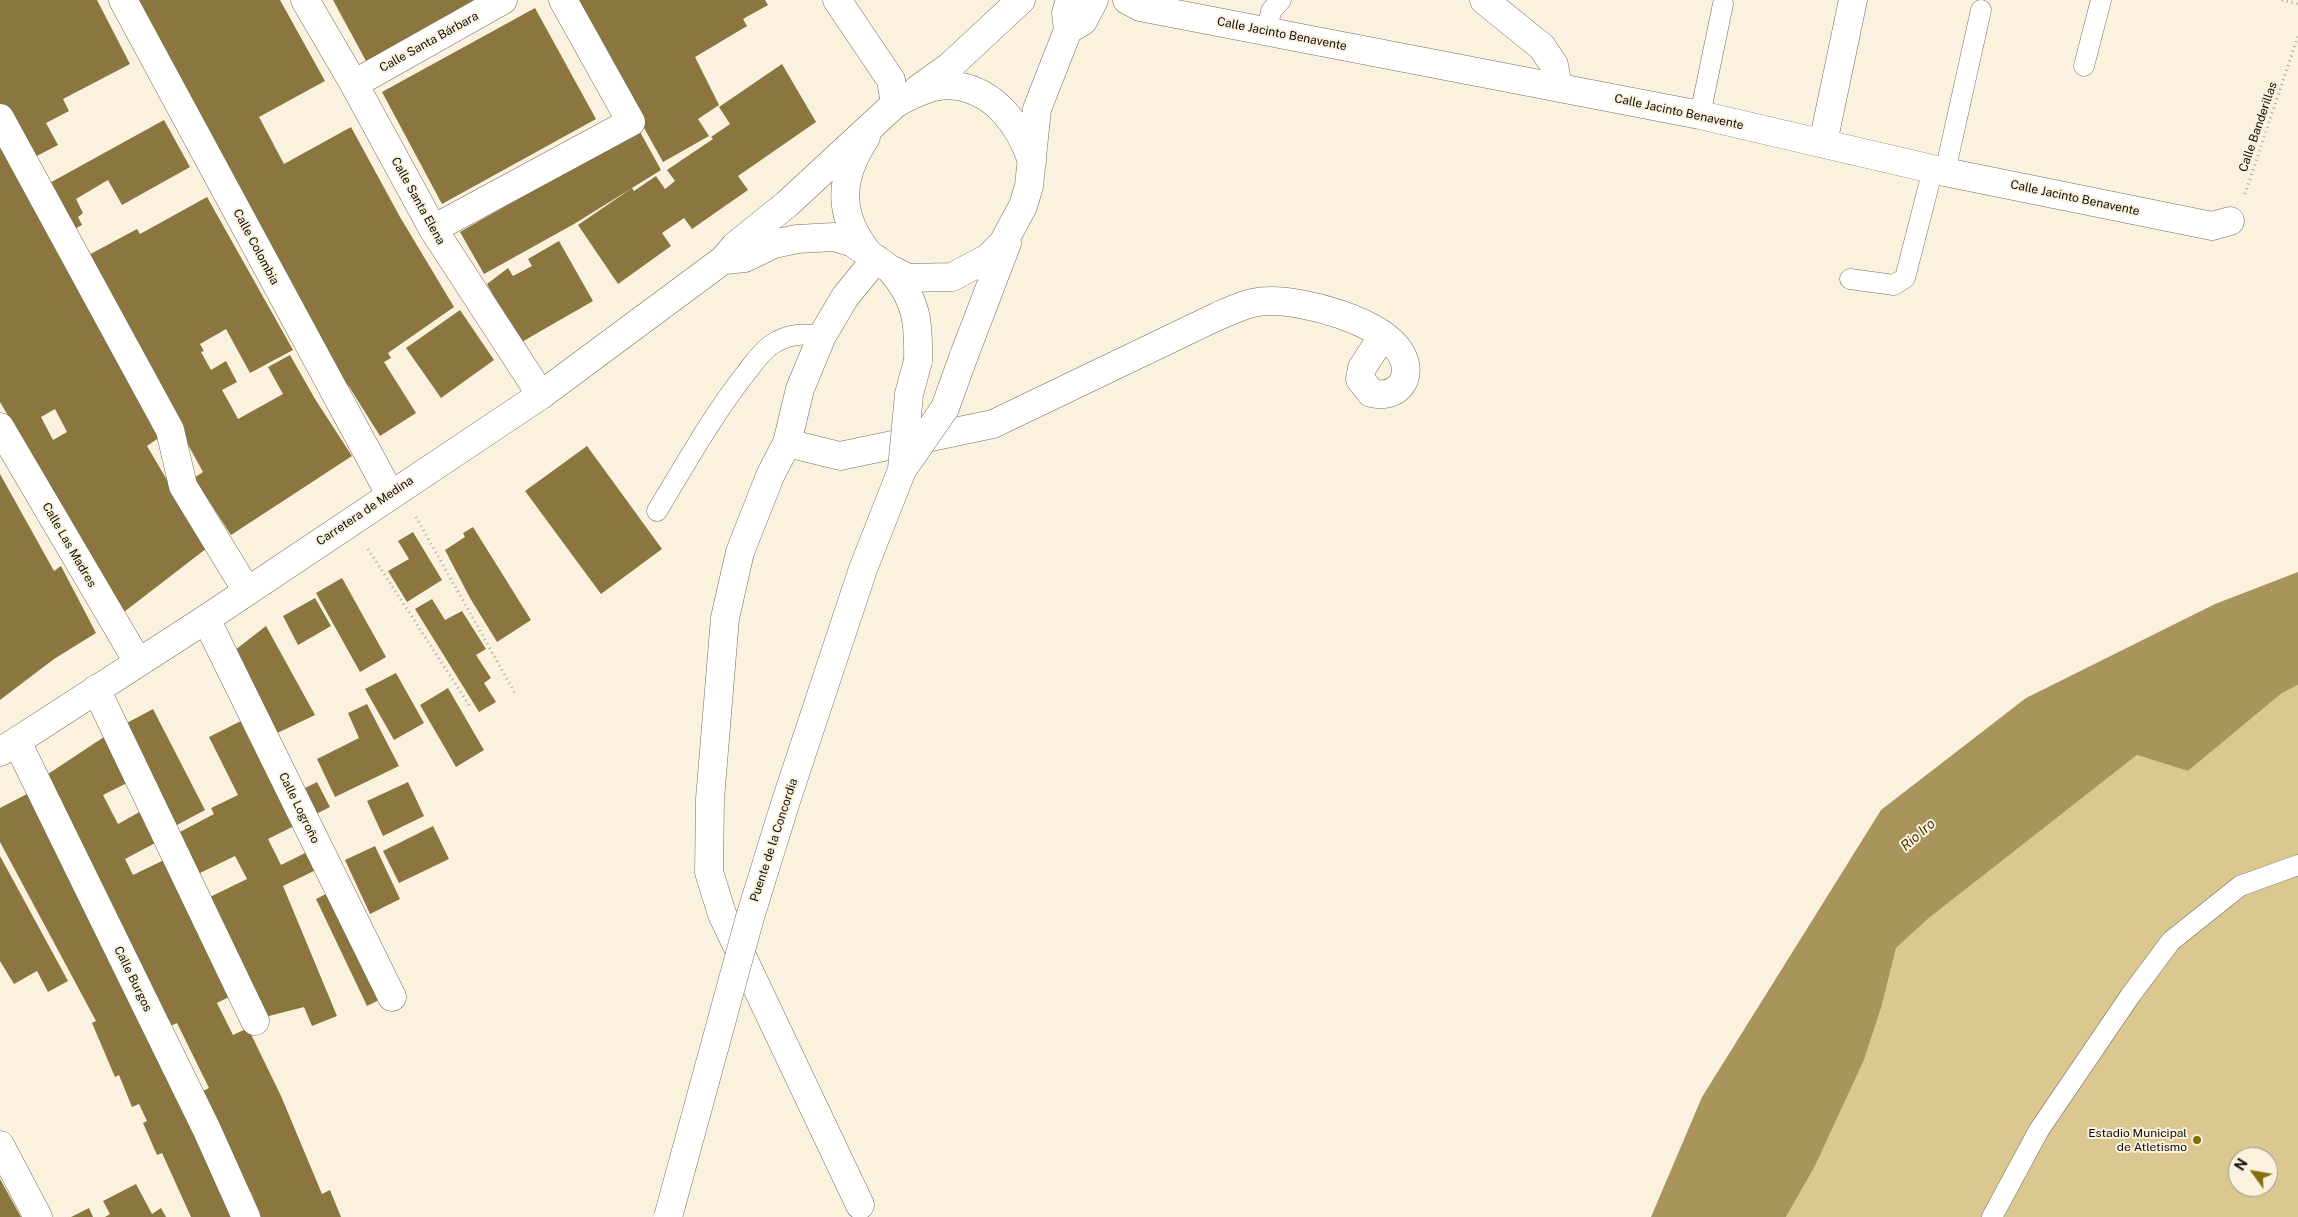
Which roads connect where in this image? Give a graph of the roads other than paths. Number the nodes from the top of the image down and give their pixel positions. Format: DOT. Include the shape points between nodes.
graph roads {
  1 [pos="123,0"];
  2 [pos="306,0"];
  3 [pos="503,0"];
  4 [pos="564,0"];
  5 [pos="837,0"];
  6 [pos="1070,0"];
  7 [pos="1094,0"];
  8 [pos="1127,0"];
  9 [pos="1280,0"];
  10 [pos="1484,0"];
  11 [pos="1853,0"];
  12 [pos="2101,0"];
  13 [pos="1017,3"];
  14 [pos="1723,4"];
  15 [pos="1981,10"];
  16 [pos="1068,30"];
  17 [pos="1267,31"];
  18 [pos="2084,66"];
  19 [pos="354,84"];
  20 [pos="1558,87"];
  21 [pos="896,105"];
  22 [pos="1700,115"];
  23 [pos="0,118"];
  24 [pos="1823,143"];
  25 [pos="1032,161"];
  26 [pos="1939,170"];
  27 [pos="2230,221"];
  28 [pos="1014,225"];
  29 [pos="433,229"];
  30 [pos="723,260"];
  31 [pos="879,261"];
  32 [pos="1850,279"];
  33 [pos="822,336"];
  34 [pos="1382,336"];
  35 [pos="541,395"];
  36 [pos="0,427"];
  37 [pos="787,443"];
  38 [pos="902,470"];
  39 [pos="395,491"];
  40 [pos="657,511"];
  41 [pos="247,591"];
  42 [pos="206,618"];
  43 [pos="138,662"];
  44 [pos="96,689"];
  45 [pos="8,747"];
  46 [pos="2298,865"];
  47 [pos="392,997"];
  48 [pos="255,1021"];
  49 [pos="0,1145"];
  50 [pos="860,1205"];
  51 [pos="38,1217"];
  52 [pos="246,1217"];
  53 [pos="668,1217"];
  54 [pos="1992,1217"];
  1 -- 39 [label="street, Calle Colombia"];
  2 -- 19 [label="street, Calle Santa Elena"];
  3 -- 19 [label="street, Calle Santa Bárbara"];
  4 -- 29 [label="street" via="631,122"];
  5 -- 21 [label="street" via="891,80"];
  6 -- 16 [label="street" via="1066,13"];
  7 -- 16 [label="street" via="1083,21"];
  8 -- 17 [label="street, Calle Jacinto Benavente" via="1140,7"];
  9 -- 17 [label="lane" via="1271,12"];
  10 -- 20 [label="street" via="1542,47 1554,65"];
  11 -- 24 [label="street"];
  12 -- 18 [label="lane"];
  13 -- 21 [label="street" via="950,66"];
  14 -- 22 [label="lane"];
  15 -- 26 [label="lane"];
  16 -- 25 [label="street" via="1037,109"];
  17 -- 20 [label="street, Calle Jacinto Benavente"];
  19 -- 29 [label="street, Calle Santa Elena"];
  20 -- 22 [label="street, Calle Jacinto Benavente"];
  21 -- 25 [label="street" via="935,87 956,85 978,93 997,104 1012,120 1025,140"];
  21 -- 30 [label="street, Carretera de Medina"];
  21 -- 31 [label="street" via="859,148 845,188 848,222 858,241"];
  22 -- 24 [label="street, Calle Jacinto Benavente"];
  23 -- 41 [label="street" via="170,430 184,486"];
  24 -- 26 [label="street, Calle Jacinto Benavente"];
  25 -- 28 [label="street" via="1027,193"];
  26 -- 27 [label="street, Calle Jacinto Benavente" via="2212,226"];
  26 -- 32 [label="lane" via="1905,278 1894,285"];
  28 -- 31 [label="street" via="988,258 952,277 908,278"];
  28 -- 38 [label="street, bridge" via="945,408"];
  29 -- 35 [label="street, Calle Santa Elena"];
  30 -- 31 [label="street" via="745,258 774,244 834,237 853,243"];
  30 -- 35 [label="street, Carretera de Medina"];
  31 -- 33 [label="street" via="845,297"];
  31 -- 38 [label="street, bridge" via="902,283 919,328 918,361 909,394"];
  33 -- 37 [label="street" via="800,389"];
  33 -- 40 [label="lane" via="804,333 770,345 728,395"];
  34 -- 37 [label="street" via="1364,324 1332,311 1267,300 1218,316 992,424 840,456"];
  35 -- 39 [label="street, Carretera de Medina"];
  36 -- 43 [label="street, Calle Las Madres"];
  37 -- 50 [label="street" via="770,476 740,552 725,618 710,799 709,872 722,914"];
  38 -- 53 [label="street, Puente de la Concordia, bridge" via="863,569 786,801 750,917"];
  39 -- 41 [label="street, Carretera de Medina"];
  41 -- 42 [label="street, Carretera de Medina"];
  42 -- 43 [label="street, Carretera de Medina"];
  42 -- 47 [label="street, Calle Logroño"];
  43 -- 44 [label="street, Carretera de Medina"];
  44 -- 45 [label="street, Carretera de Medina"];
  44 -- 48 [label="street"];
  45 -- 52 [label="street, Calle Burgos" via="207,1130"];
  46 -- 54 [label="lane" via="2240,886 2171,941 2039,1130"];
  49 -- 51 [label="street"];
}
